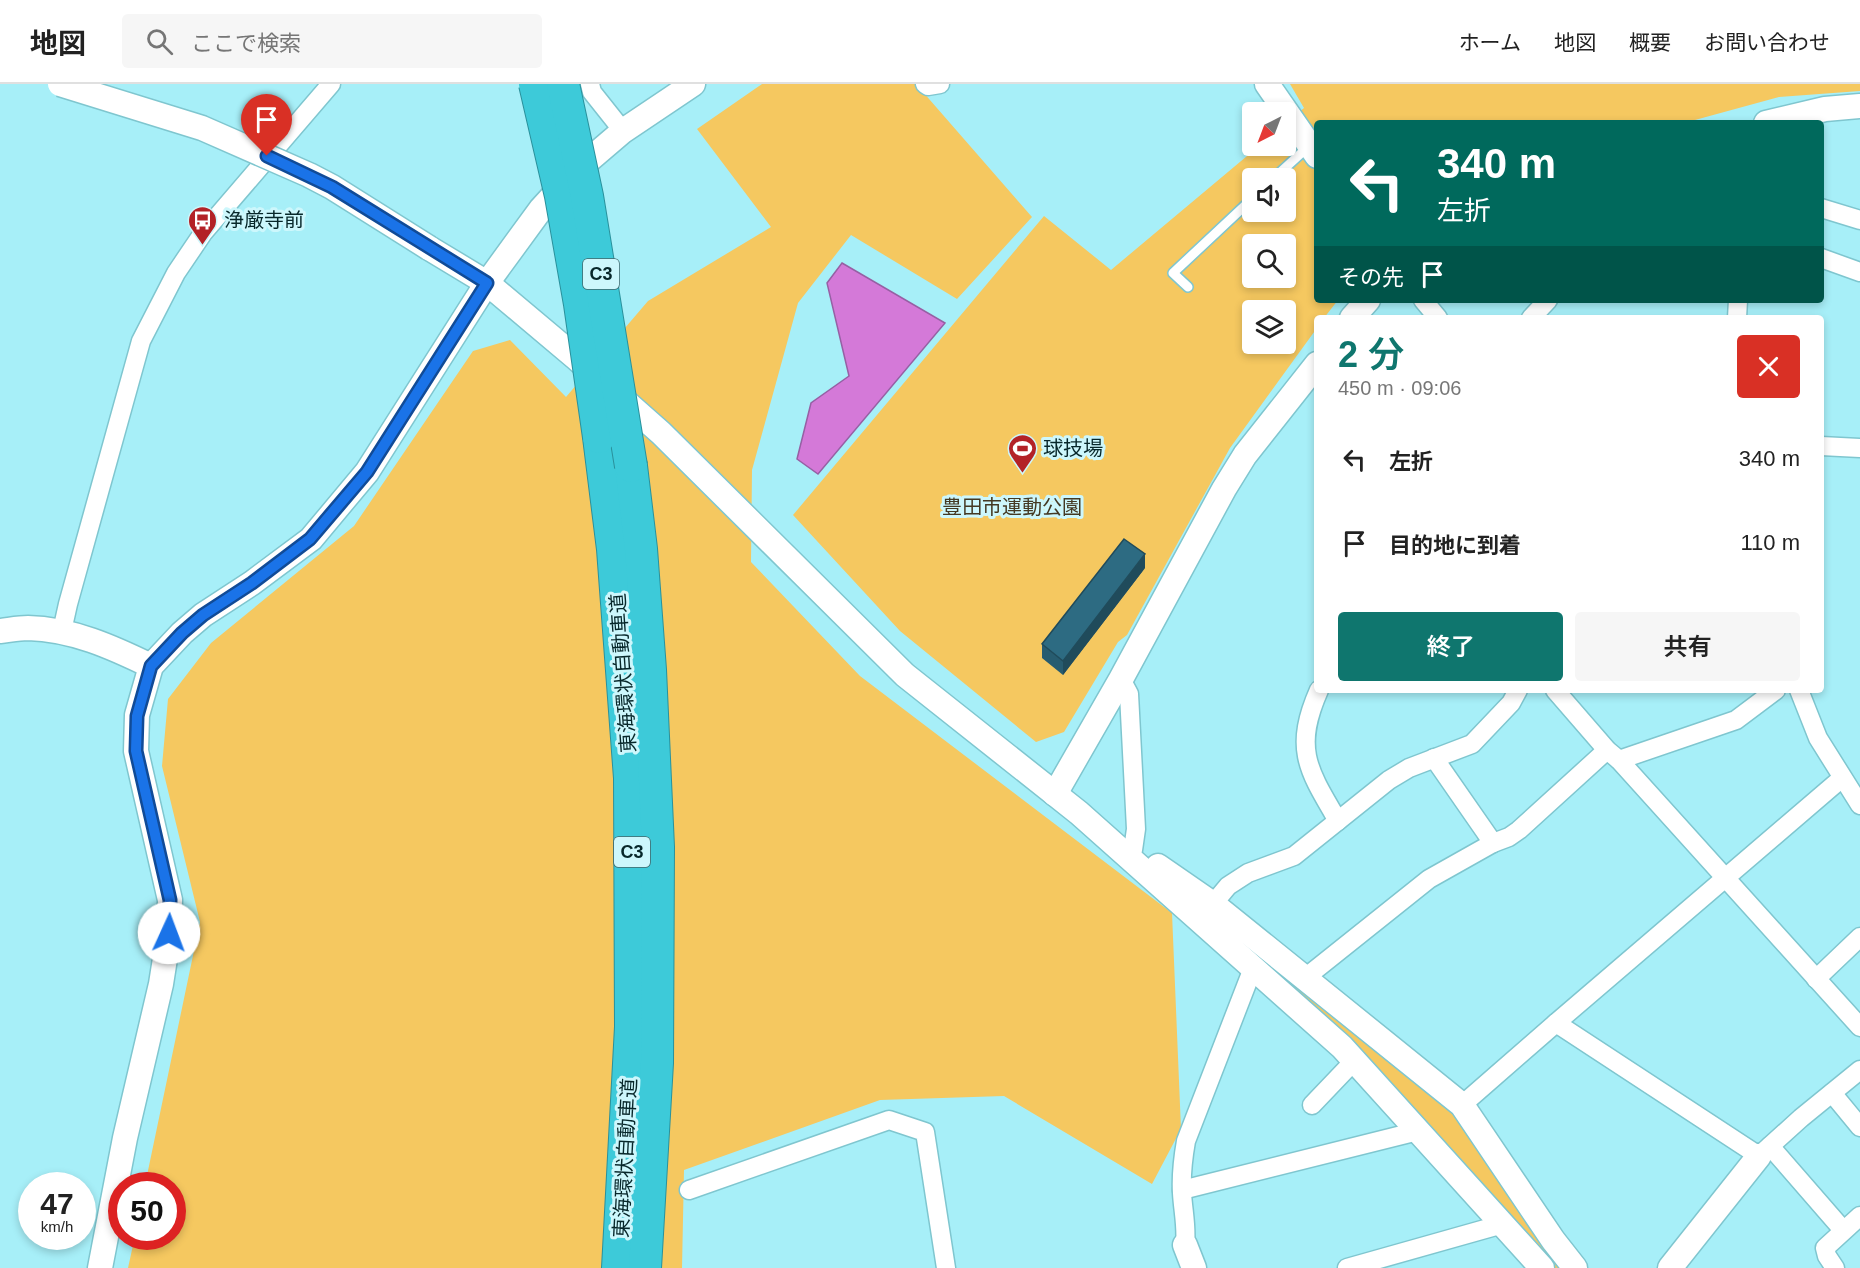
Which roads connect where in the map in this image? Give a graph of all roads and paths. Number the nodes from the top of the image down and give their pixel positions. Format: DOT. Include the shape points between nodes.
graph roads {
  1 [pos="60,84"];
  2 [pos="331,84"];
  3 [pos="535,84"];
  4 [pos="563,84"];
  5 [pos="590,84"];
  6 [pos="693,84"];
  7 [pos="925,84"];
  8 [pos="940,84"];
  9 [pos="1267,84"];
  10 [pos="1860,106"];
  11 [pos="1780,120"];
  12 [pos="623,131"];
  13 [pos="1313,151"];
  14 [pos="1288,168"];
  15 [pos="1242,208"];
  16 [pos="1824,209"];
  17 [pos="1860,220"];
  18 [pos="1824,259"];
  19 [pos="1860,272"];
  20 [pos="487,283"];
  21 [pos="1188,287"];
  22 [pos="1365,303"];
  23 [pos="1426,303"];
  24 [pos="1545,303"];
  25 [pos="1355,315"];
  26 [pos="1436,315"];
  27 [pos="1534,315"];
  28 [pos="1314,368"];
  29 [pos="1824,446"];
  30 [pos="1860,448"];
  31 [pos="0,630"];
  32 [pos="62,632"];
  33 [pos="151,666"];
  34 [pos="1121,679"];
  35 [pos="1318,693"];
  36 [pos="1516,693"];
  37 [pos="1558,693"];
  38 [pos="1772,693"];
  39 [pos="1799,693"];
  40 [pos="1613,755"];
  41 [pos="1434,758"];
  42 [pos="1842,778"];
  43 [pos="1055,794"];
  44 [pos="1860,805"];
  45 [pos="1079,813"];
  46 [pos="1338,821"];
  47 [pos="1493,843"];
  48 [pos="1133,850"];
  49 [pos="1725,879"];
  50 [pos="1214,904"];
  51 [pos="1860,937"];
  52 [pos="1253,968"];
  53 [pos="1305,978"];
  54 [pos="1816,979"];
  55 [pos="1556,1023"];
  56 [pos="1860,1027"];
  57 [pos="1354,1061"];
  58 [pos="1860,1070"];
  59 [pos="1832,1093"];
  60 [pos="1311,1105"];
  61 [pos="1462,1105"];
  62 [pos="1860,1127"];
  63 [pos="1418,1131"];
  64 [pos="1764,1151"];
  65 [pos="689,1190"];
  66 [pos="1182,1190"];
  67 [pos="1860,1216"];
  68 [pos="1503,1224"];
  69 [pos="1843,1230"];
  70 [pos="1185,1245"];
  71 [pos="100,1268"];
  72 [pos="618,1268"];
  73 [pos="645,1268"];
  74 [pos="946,1268"];
  75 [pos="1194,1268"];
  76 [pos="1347,1268"];
  77 [pos="1542,1268"];
  78 [pos="1575,1268"];
  79 [pos="1670,1268"];
  80 [pos="1835,1268"];
  1 -- 20 [label="street, bridge" via="202,128 309,175"];
  2 -- 32 [label="street" via="203,233 176,273 141,341"];
  3 -- 72 [label="highway, 東海環状自動車道 / C3, bridge" via="561,196 599,437 613,549 630,778 631,1046"];
  4 -- 73 [label="highway, 東海環状自動車道 / C3, bridge" via="587,196 631,466 650,659 658,847 657,1063"];
  5 -- 12 [label="street"];
  6 -- 12 [label="street"];
  7 -- 8 [label="street"];
  9 -- 13 [label="street"];
  10 -- 11 [label="street"];
  12 -- 20 [label="street" via="575,172 541,209"];
  13 -- 14 [label="lane"];
  15 -- 21 [label="lane" via="1173,273"];
  16 -- 17 [label="street"];
  18 -- 19 [label="street"];
  20 -- 33 [label="street" via="367,472 310,539 203,615"];
  20 -- 43 [label="street" via="661,433 905,675"];
  22 -- 25 [label="street"];
  23 -- 26 [label="street"];
  24 -- 27 [label="street"];
  28 -- 34 [label="street" via="1245,455"];
  29 -- 30 [label="street"];
  31 -- 32 [label="street"];
  32 -- 33 [label="street" via="106,644"];
  33 -- 71 [label="street" via="137,716 136,751 170,900 169,933"];
  34 -- 43 [label="street"];
  34 -- 48 [label="street" via="1129,694 1136,829"];
  35 -- 46 [label="street" via="1307,721 1306,753 1314,780"];
  36 -- 41 [label="street" via="1472,744"];
  37 -- 40 [label="street"];
  38 -- 40 [label="street" via="1736,720"];
  39 -- 42 [label="street" via="1818,738"];
  40 -- 47 [label="street" via="1519,830"];
  40 -- 49 [label="street"];
  41 -- 46 [label="street" via="1389,780"];
  41 -- 47 [label="street"];
  42 -- 44 [label="street"];
  42 -- 49 [label="street"];
  43 -- 45 [label="street"];
  45 -- 48 [label="street"];
  45 -- 52 [label="street"];
  46 -- 50 [label="street" via="1294,856 1248,873 1228,886"];
  47 -- 53 [label="street" via="1420,885"];
  48 -- 50 [label="street"];
  49 -- 54 [label="street"];
  49 -- 55 [label="street"];
  50 -- 53 [label="street"];
  51 -- 54 [label="street"];
  52 -- 57 [label="street"];
  52 -- 66 [label="street" via="1186,1141"];
  53 -- 61 [label="street"];
  54 -- 56 [label="street"];
  55 -- 61 [label="street"];
  55 -- 64 [label="street"];
  57 -- 60 [label="street"];
  57 -- 63 [label="street"];
  58 -- 59 [label="street"];
  59 -- 62 [label="street"];
  59 -- 64 [label="street"];
  61 -- 78 [label="street"];
  63 -- 66 [label="street"];
  63 -- 68 [label="street"];
  64 -- 69 [label="street"];
  64 -- 79 [label="street"];
  65 -- 74 [label="street" via="889,1120 925,1132"];
  66 -- 70 [label="street"];
  67 -- 69 [label="street"];
  68 -- 76 [label="street"];
  68 -- 77 [label="street"];
  69 -- 80 [label="street" via="1825,1248"];
  70 -- 75 [label="street"];
}
